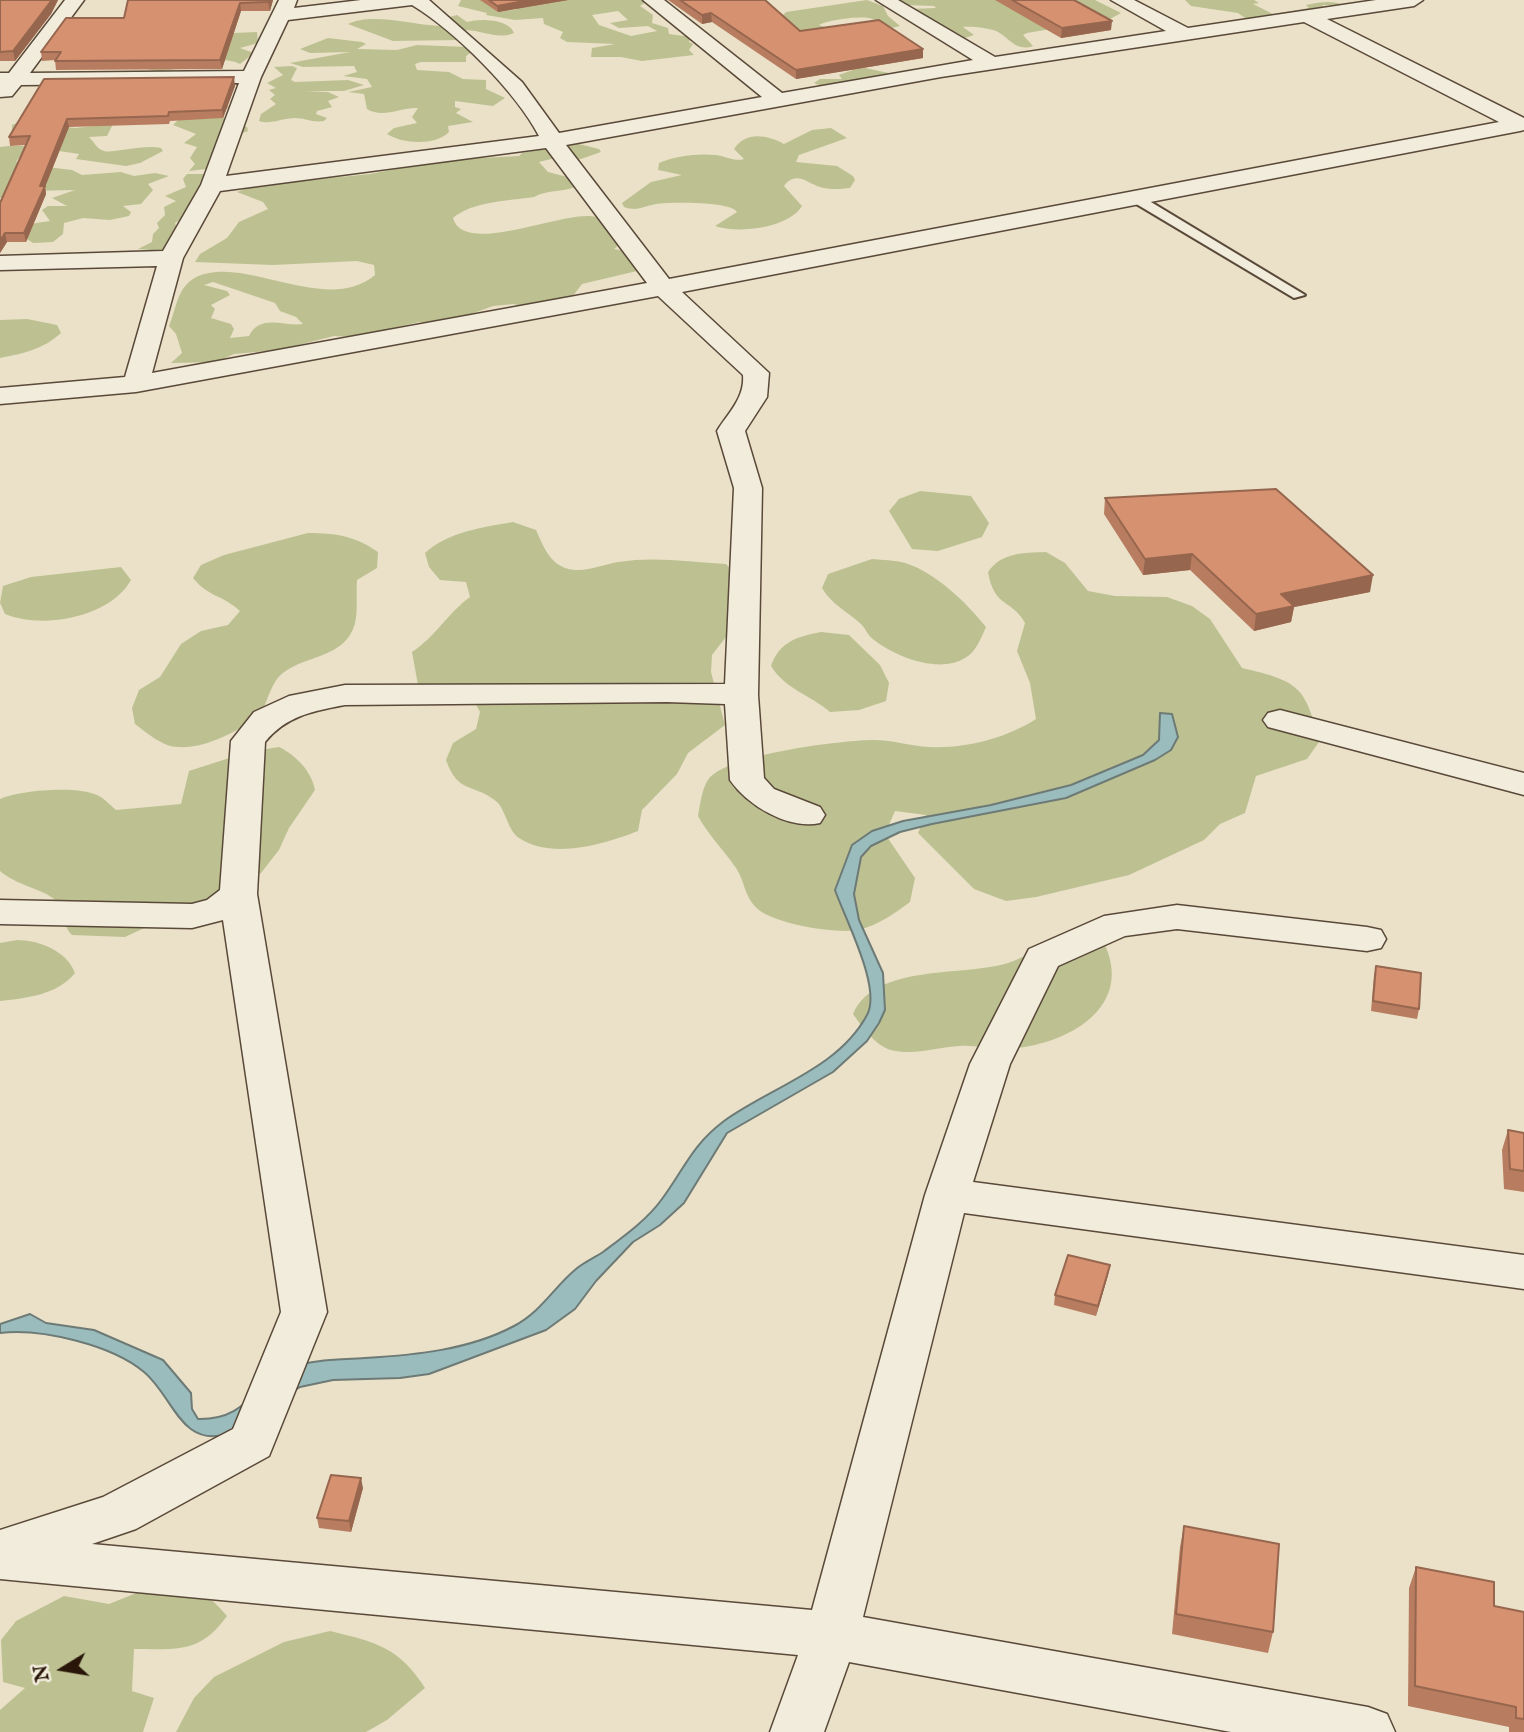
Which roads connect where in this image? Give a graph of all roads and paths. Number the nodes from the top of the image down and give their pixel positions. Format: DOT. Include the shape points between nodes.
graph roads {
  1 [pos="75,0"];
  2 [pos="410,0"];
  3 [pos="416,0"];
  4 [pos="652,0"];
  5 [pos="885,0"];
  6 [pos="1120,0"];
  7 [pos="1413,0"];
  8 [pos="1347,4"];
  9 [pos="284,8"];
  10 [pos="1307,16"];
  11 [pos="1185,34"];
  12 [pos="993,64"];
  13 [pos="251,76"];
  14 [pos="7,78"];
  15 [pos="0,99"];
  16 [pos="778,100"];
  17 [pos="1522,125"];
  18 [pos="552,141"];
  19 [pos="212,185"];
  20 [pos="1137,199"];
  21 [pos="171,258"];
  22 [pos="0,264"];
  23 [pos="663,288"];
  24 [pos="1299,295"];
  25 [pos="136,384"];
  26 [pos="0,396"];
  27 [pos="741,695"];
  28 [pos="1280,720"];
  29 [pos="1524,783"];
  30 [pos="807,815"];
  31 [pos="238,894"];
  32 [pos="0,912"];
  33 [pos="1367,939"];
  34 [pos="947,1195"];
  35 [pos="1524,1272"];
  36 [pos="0,1551"];
  37 [pos="0,1558"];
  38 [pos="832,1635"];
  39 [pos="797,1732"];
  40 [pos="1368,1732"];
  1 -- 14 [label="street"];
  2 -- 9 [label="street"];
  3 -- 18 [label="street" via="433,10 505,78 544,122"];
  4 -- 16 [label="street"];
  5 -- 12 [label="street"];
  6 -- 11 [label="street"];
  7 -- 8 [label="street"];
  8 -- 10 [label="street"];
  9 -- 13 [label="street"];
  10 -- 11 [label="street"];
  10 -- 17 [label="street"];
  11 -- 12 [label="street"];
  12 -- 16 [label="street"];
  13 -- 14 [label="street"];
  13 -- 19 [label="street"];
  14 -- 15 [label="street"];
  16 -- 18 [label="street"];
  17 -- 20 [label="street"];
  18 -- 19 [label="street"];
  18 -- 23 [label="street"];
  19 -- 21 [label="street"];
  20 -- 23 [label="street"];
  20 -- 24 [label="lane"];
  21 -- 22 [label="street"];
  21 -- 25 [label="street"];
  23 -- 25 [label="street"];
  23 -- 27 [label="street" via="756,373 759,386 731,431 748,488"];
  25 -- 26 [label="street"];
  27 -- 30 [label="street" via="747,780 762,796"];
  27 -- 31 [label="street" via="345,695 301,703 266,719 248,741"];
  28 -- 29 [label="street"];
  31 -- 32 [label="street" via="220,909 192,916"];
  31 -- 36 [label="street" via="304,1312 252,1442 118,1514"];
  33 -- 34 [label="street" via="1177,917 1117,925 1043,958 990,1064"];
  34 -- 35 [label="street"];
  34 -- 38 [label="street"];
  37 -- 38 [label="street"];
  38 -- 39 [label="street"];
  38 -- 40 [label="street"];
}
